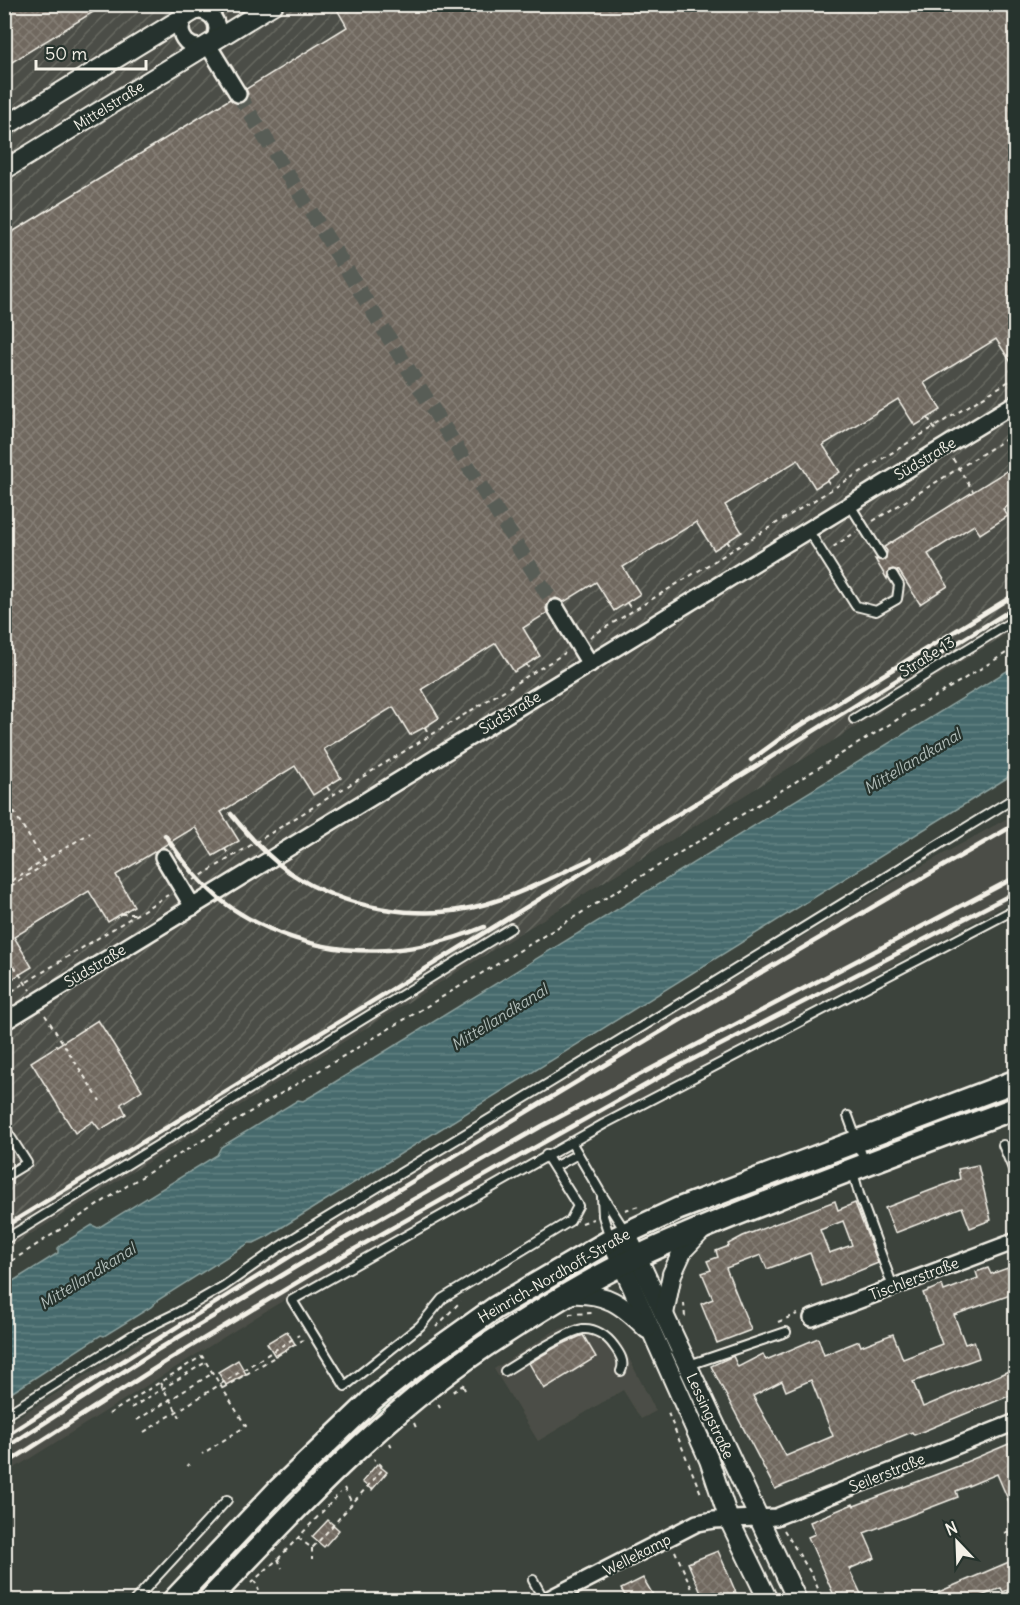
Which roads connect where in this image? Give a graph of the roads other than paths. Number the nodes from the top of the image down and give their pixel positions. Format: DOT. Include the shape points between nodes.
graph roads {
  1 [pos="274,4"];
  2 [pos="198,9"];
  3 [pos="208,45"];
  4 [pos="238,94"];
  5 [pos="4,127"];
  6 [pos="4,170"];
  7 [pos="1016,403"];
  8 [pos="850,505"];
  9 [pos="808,530"];
  10 [pos="881,555"];
  11 [pos="893,575"];
  12 [pos="556,608"];
  13 [pos="1016,619"];
  14 [pos="590,664"];
  15 [pos="854,719"];
  16 [pos="1016,797"];
  17 [pos="162,857"];
  18 [pos="193,907"];
  19 [pos="1014,913"];
  20 [pos="511,928"];
  21 [pos="4,1022"];
  22 [pos="1016,1081"];
  23 [pos="1016,1108"];
  24 [pos="848,1116"];
  25 [pos="4,1127"];
  26 [pos="857,1140"];
  27 [pos="572,1142"];
  28 [pos="1003,1145"];
  29 [pos="578,1154"];
  30 [pos="546,1155"];
  31 [pos="554,1167"];
  32 [pos="859,1167"];
  33 [pos="1016,1176"];
  34 [pos="4,1177"];
  35 [pos="602,1195"];
  36 [pos="707,1226"];
  37 [pos="618,1236"];
  38 [pos="4,1240"];
  39 [pos="1016,1241"];
  40 [pos="630,1260"];
  41 [pos="893,1287"];
  42 [pos="568,1304"];
  43 [pos="664,1314"];
  44 [pos="807,1314"];
  45 [pos="786,1332"];
  46 [pos="655,1337"];
  47 [pos="687,1365"];
  48 [pos="505,1371"];
  49 [pos="621,1371"];
  50 [pos="4,1416"];
  51 [pos="1016,1422"];
  52 [pos="227,1500"];
  53 [pos="757,1517"];
  54 [pos="721,1520"];
  55 [pos="533,1580"];
  56 [pos="135,1600"];
  57 [pos="174,1600"];
  58 [pos="209,1600"];
  59 [pos="546,1600"];
  60 [pos="768,1600"];
  61 [pos="797,1600"];
  1 -- 3 [label="street, Mittelstraße"];
  2 -- 3 [label="street" via="216,21 217,34"];
  2 -- 3 [label="street" via="183,22 184,38 195,47"];
  2 -- 5 [label="street"];
  3 -- 4 [label="street"];
  3 -- 6 [label="street, Mittelstraße"];
  7 -- 8 [label="street, Südstraße"];
  8 -- 9 [label="street, Südstraße"];
  8 -- 10 [label="lane"];
  9 -- 11 [label="lane" via="856,606 876,611 897,599 899,585"];
  9 -- 14 [label="street, Südstraße"];
  12 -- 14 [label="street"];
  13 -- 15 [label="lane, Straße 13"];
  14 -- 18 [label="street, Südstraße"];
  16 -- 50 [label="lane" via="284,1244 224,1286 136,1333"];
  17 -- 18 [label="street"];
  18 -- 21 [label="street, Südstraße"];
  19 -- 27 [label="lane"];
  20 -- 38 [label="lane"];
  22 -- 26 [label="main road, Heinrich-Nordhoff-Straße"];
  23 -- 32 [label="main road, Heinrich-Nordhoff-Straße"];
  24 -- 26 [label="lane"];
  25 -- 34 [label="lane" via="27,1163"];
  26 -- 32 [label="lane"];
  26 -- 37 [label="main road, Heinrich-Nordhoff-Straße"];
  27 -- 29 [label="lane"];
  27 -- 30 [label="lane"];
  28 -- 33 [label="lane"];
  29 -- 31 [label="lane"];
  29 -- 35 [label="lane"];
  30 -- 31 [label="lane"];
  30 -- 31 [label="lane" via="292,1300 345,1386 420,1326 442,1299 570,1221 578,1206"];
  32 -- 36 [label="main road, Heinrich-Nordhoff-Straße"];
  32 -- 41 [label="lane" via="859,1194"];
  35 -- 37 [label="lane"];
  35 -- 37 [label="lane" via="603,1216"];
  36 -- 40 [label="main road, Heinrich-Nordhoff-Straße"];
  36 -- 43 [label="street" via="683,1250 672,1274"];
  37 -- 40 [label="street, Lessingstraße"];
  37 -- 57 [label="main road, Heinrich-Nordhoff-Straße" via="495,1308 373,1399 279,1489"];
  39 -- 41 [label="street, Tischlerstraße"];
  40 -- 42 [label="main road, Heinrich-Nordhoff-Straße"];
  40 -- 43 [label="street, Lessingstraße"];
  40 -- 46 [label="street, Lessingstraße"];
  41 -- 44 [label="street, Tischlerstraße"];
  42 -- 46 [label="street, Lessingstraße" via="586,1293 604,1297 630,1312"];
  42 -- 58 [label="main road, Heinrich-Nordhoff-Straße" via="484,1347 423,1392 319,1485"];
  43 -- 47 [label="street, Lessingstraße"];
  45 -- 47 [label="lane"];
  46 -- 54 [label="street, Lessingstraße" via="709,1460"];
  47 -- 53 [label="street, Lessingstraße"];
  48 -- 49 [label="lane" via="572,1332 589,1329 615,1347 622,1359"];
  51 -- 53 [label="street, Seilerstraße" via="776,1517"];
  52 -- 56 [label="lane"];
  53 -- 54 [label="street"];
  53 -- 61 [label="street, Lessingstraße"];
  54 -- 59 [label="street, Wellekamp" via="697,1523"];
  54 -- 60 [label="street, Lessingstraße"];
  55 -- 59 [label="lane"];
}
